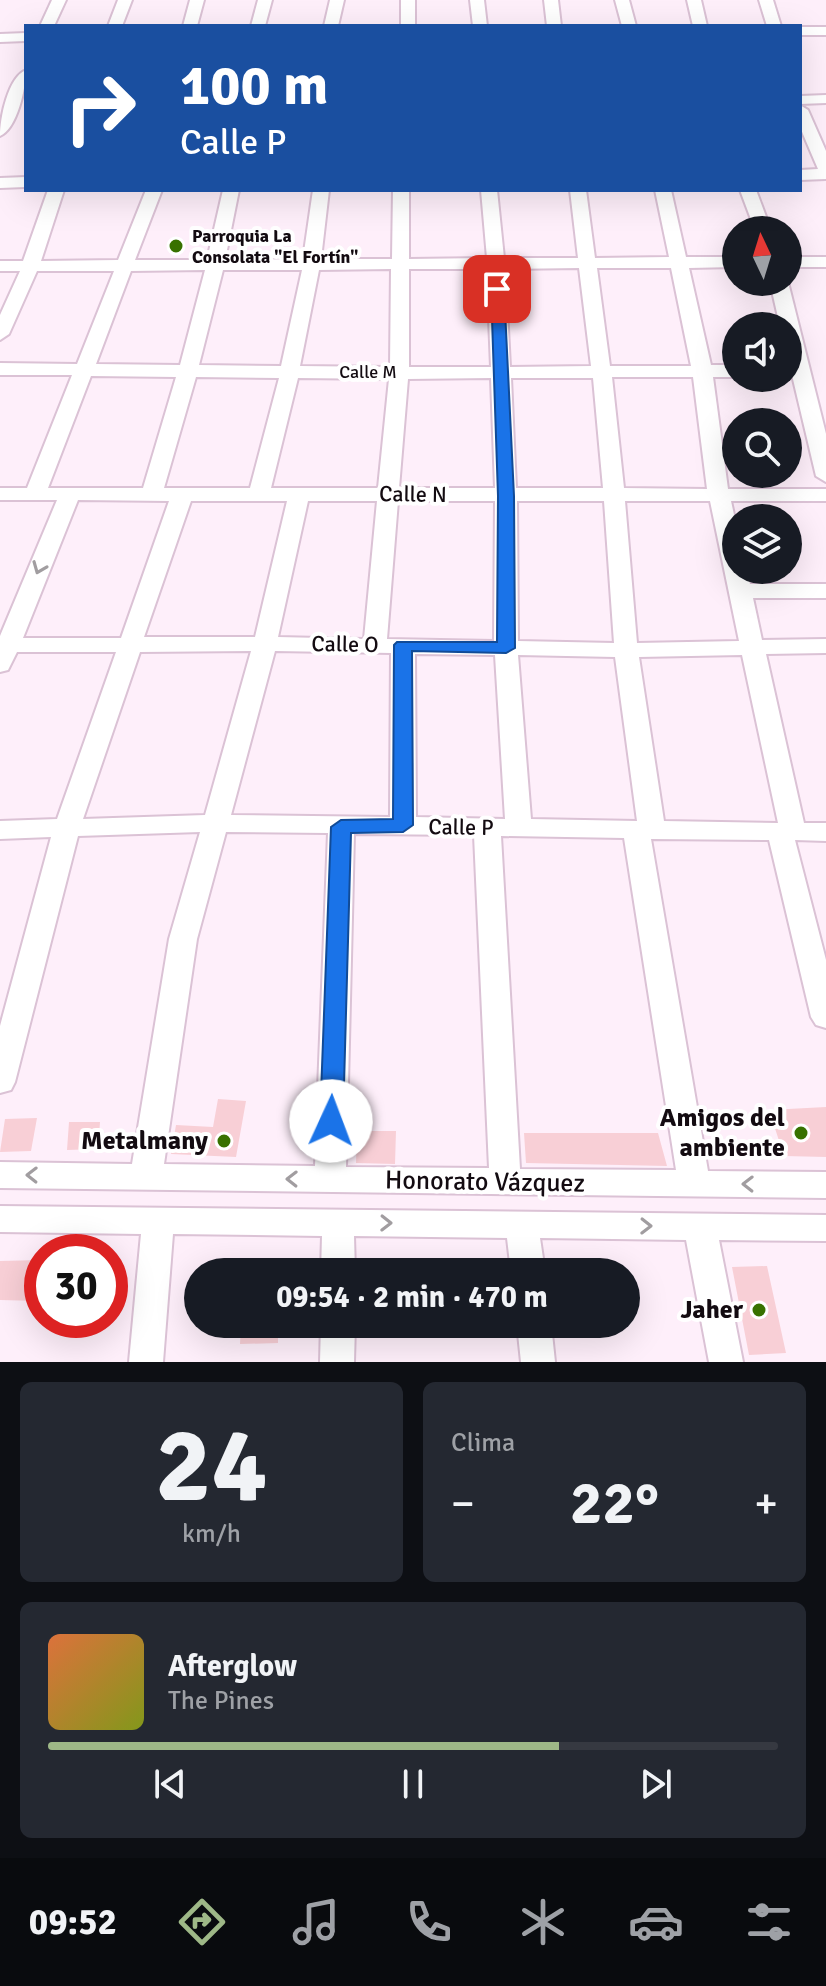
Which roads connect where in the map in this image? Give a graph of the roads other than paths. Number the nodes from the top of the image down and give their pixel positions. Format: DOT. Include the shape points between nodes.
graph roads {
  1 [pos="59,0"];
  2 [pos="125,0"];
  3 [pos="197,0"];
  4 [pos="265,0"];
  5 [pos="337,0"];
  6 [pos="408,0"];
  7 [pos="477,0"];
  8 [pos="551,0"];
  9 [pos="622,0"];
  10 [pos="694,0"];
  11 [pos="766,0"];
  12 [pos="48,24"];
  13 [pos="116,24"];
  14 [pos="191,24"];
  15 [pos="259,24"];
  16 [pos="331,24"];
  17 [pos="408,24"];
  18 [pos="480,24"];
  19 [pos="554,24"];
  20 [pos="628,24"];
  21 [pos="700,24"];
  22 [pos="773,24"];
  23 [pos="802,31"];
  24 [pos="826,31"];
  25 [pos="24,37"];
  26 [pos="0,38"];
  27 [pos="24,79"];
  28 [pos="826,99"];
  29 [pos="802,100"];
  30 [pos="12,108"];
  31 [pos="802,115"];
  32 [pos="0,131"];
  33 [pos="826,172"];
  34 [pos="802,175"];
  35 [pos="24,182"];
  36 [pos="0,183"];
  37 [pos="55,192"];
  38 [pos="153,192"];
  39 [pos="231,192"];
  40 [pos="321,192"];
  41 [pos="401,192"];
  42 [pos="489,192"];
  43 [pos="578,192"];
  44 [pos="663,192"];
  45 [pos="749,192"];
  46 [pos="758,216"];
  47 [pos="496,262"];
  48 [pos="587,262"];
  49 [pos="680,262"];
  50 [pos="722,262"];
  51 [pos="802,262"];
  52 [pos="826,262"];
  53 [pos="402,263"];
  54 [pos="217,264"];
  55 [pos="314,264"];
  56 [pos="30,265"];
  57 [pos="126,265"];
  58 [pos="0,266"];
  59 [pos="1,329"];
  60 [pos="0,369"];
  61 [pos="86,369"];
  62 [pos="190,369"];
  63 [pos="602,369"];
  64 [pos="501,370"];
  65 [pos="702,370"];
  66 [pos="722,371"];
  67 [pos="291,372"];
  68 [pos="802,372"];
  69 [pos="826,372"];
  70 [pos="399,373"];
  71 [pos="801,392"];
  72 [pos="826,476"];
  73 [pos="0,494"];
  74 [pos="299,494"];
  75 [pos="389,494"];
  76 [pos="35,495"];
  77 [pos="182,495"];
  78 [pos="259,495"];
  79 [pos="826,495"];
  80 [pos="69,496"];
  81 [pos="151,496"];
  82 [pos="506,496"];
  83 [pos="613,496"];
  84 [pos="719,496"];
  85 [pos="740,591"];
  86 [pos="826,591"];
  87 [pos="131,644"];
  88 [pos="265,644"];
  89 [pos="375,645"];
  90 [pos="403,645"];
  91 [pos="753,646"];
  92 [pos="826,646"];
  93 [pos="506,648"];
  94 [pos="626,650"];
  95 [pos="4,655"];
  96 [pos="215,823"];
  97 [pos="403,825"];
  98 [pos="341,827"];
  99 [pos="67,828"];
  100 [pos="487,828"];
  101 [pos="519,828"];
  102 [pos="0,830"];
  103 [pos="644,831"];
  104 [pos="787,832"];
  105 [pos="826,832"];
  106 [pos="826,1017"];
  107 [pos="0,1082"];
  108 [pos="0,1175"];
  109 [pos="146,1176"];
  110 [pos="330,1180"];
  111 [pos="505,1182"];
  112 [pos="694,1184"];
  113 [pos="826,1185"];
  114 [pos="0,1219"];
  115 [pos="158,1221"];
  116 [pos="338,1223"];
  117 [pos="522,1225"];
  118 [pos="700,1227"];
  119 [pos="826,1228"];
  120 [pos="338,1258"];
  121 [pos="526,1258"];
  122 [pos="338,1338"];
  123 [pos="535,1338"];
  124 [pos="146,1362"];
  125 [pos="337,1362"];
  126 [pos="538,1362"];
  127 [pos="726,1362"];
  1 -- 12 [label="street"];
  2 -- 13 [label="street"];
  3 -- 14 [label="street"];
  4 -- 15 [label="street"];
  5 -- 16 [label="street"];
  6 -- 17 [label="street"];
  7 -- 18 [label="street"];
  8 -- 19 [label="street"];
  9 -- 20 [label="street"];
  10 -- 21 [label="street"];
  11 -- 22 [label="street"];
  23 -- 24 [label="street"];
  25 -- 26 [label="street"];
  27 -- 30 [label="street"];
  28 -- 29 [label="street"];
  30 -- 32 [label="street"];
  31 -- 33 [label="street"];
  33 -- 34 [label="street"];
  35 -- 36 [label="street"];
  37 -- 56 [label="street"];
  38 -- 57 [label="street"];
  39 -- 54 [label="street"];
  40 -- 55 [label="street"];
  41 -- 53 [label="street"];
  42 -- 47 [label="street"];
  43 -- 48 [label="street"];
  44 -- 49 [label="street"];
  45 -- 46 [label="street"];
  47 -- 48 [label="street"];
  47 -- 53 [label="street"];
  47 -- 64 [label="street"];
  48 -- 49 [label="street"];
  48 -- 63 [label="street"];
  49 -- 50 [label="street"];
  49 -- 65 [label="street"];
  51 -- 52 [label="street"];
  53 -- 55 [label="street"];
  53 -- 70 [label="street"];
  54 -- 55 [label="street"];
  54 -- 57 [label="street"];
  54 -- 62 [label="street"];
  55 -- 67 [label="street"];
  56 -- 57 [label="street"];
  56 -- 58 [label="street"];
  56 -- 59 [label="street"];
  57 -- 61 [label="street"];
  60 -- 61 [label="street, Calle M"];
  61 -- 62 [label="street, Calle M"];
  61 -- 76 [label="street"];
  62 -- 67 [label="street, Calle M"];
  62 -- 81 [label="street"];
  63 -- 64 [label="street, Calle M"];
  63 -- 65 [label="street, Calle M"];
  63 -- 83 [label="street"];
  64 -- 70 [label="street, Calle M"];
  64 -- 82 [label="street"];
  65 -- 66 [label="street, Calle M"];
  65 -- 84 [label="street"];
  67 -- 70 [label="street, Calle M"];
  67 -- 78 [label="street"];
  68 -- 69 [label="street"];
  70 -- 75 [label="street"];
  71 -- 72 [label="street"];
  73 -- 76 [label="street, Calle N"];
  74 -- 75 [label="street, Calle N"];
  74 -- 78 [label="street, Calle N"];
  74 -- 88 [label="street"];
  75 -- 82 [label="street, Calle N"];
  75 -- 89 [label="street"];
  76 -- 80 [label="street, Calle N"];
  77 -- 78 [label="street, Calle N"];
  77 -- 81 [label="street, Calle N"];
  77 -- 87 [label="street"];
  79 -- 84 [label="street, Calle N"];
  80 -- 81 [label="street, Calle N"];
  80 -- 95 [label="street, one-way"];
  82 -- 83 [label="street, Calle N"];
  82 -- 93 [label="street"];
  83 -- 84 [label="street, Calle N"];
  83 -- 94 [label="street"];
  84 -- 85 [label="street"];
  85 -- 86 [label="street"];
  85 -- 91 [label="street"];
  87 -- 88 [label="street, Calle O"];
  87 -- 95 [label="street, Calle O"];
  87 -- 99 [label="street"];
  88 -- 89 [label="street, Calle O"];
  88 -- 96 [label="street"];
  89 -- 90 [label="street, Calle O"];
  90 -- 93 [label="street, Calle O"];
  90 -- 97 [label="street"];
  91 -- 92 [label="street, Calle O"];
  91 -- 94 [label="street, Calle O"];
  91 -- 104 [label="street"];
  93 -- 94 [label="street, Calle O"];
  93 -- 101 [label="street"];
  94 -- 103 [label="street"];
  96 -- 98 [label="street, Calle P"];
  96 -- 99 [label="street, Calle P"];
  96 -- 109 [label="street" via="183,939"];
  97 -- 98 [label="street, Calle P"];
  97 -- 100 [label="street, Calle P"];
  98 -- 110 [label="street"];
  99 -- 102 [label="street, Calle P"];
  99 -- 107 [label="street"];
  100 -- 101 [label="street, Calle P"];
  100 -- 111 [label="street"];
  101 -- 103 [label="street, Calle P"];
  103 -- 104 [label="street, Calle P"];
  103 -- 112 [label="street"];
  104 -- 105 [label="street, Calle P"];
  104 -- 106 [label="street"];
  109 -- 108 [label="street, Honorato Vázquez, one-way"];
  110 -- 109 [label="street, Honorato Vázquez, one-way"];
  110 -- 111 [label="street, Honorato Vázquez"];
  111 -- 112 [label="street, Honorato Vázquez"];
  113 -- 112 [label="street, Honorato Vázquez, one-way"];
  114 -- 115 [label="street, Honorato Vázquez"];
  115 -- 116 [label="street, Honorato Vázquez"];
  115 -- 124 [label="street"];
  116 -- 117 [label="street, Honorato Vázquez, one-way"];
  116 -- 120 [label="street"];
  117 -- 118 [label="street, Honorato Vázquez, one-way"];
  117 -- 121 [label="street"];
  118 -- 119 [label="street, Honorato Vázquez"];
  118 -- 127 [label="street"];
  122 -- 125 [label="street"];
  123 -- 126 [label="street"];
}
